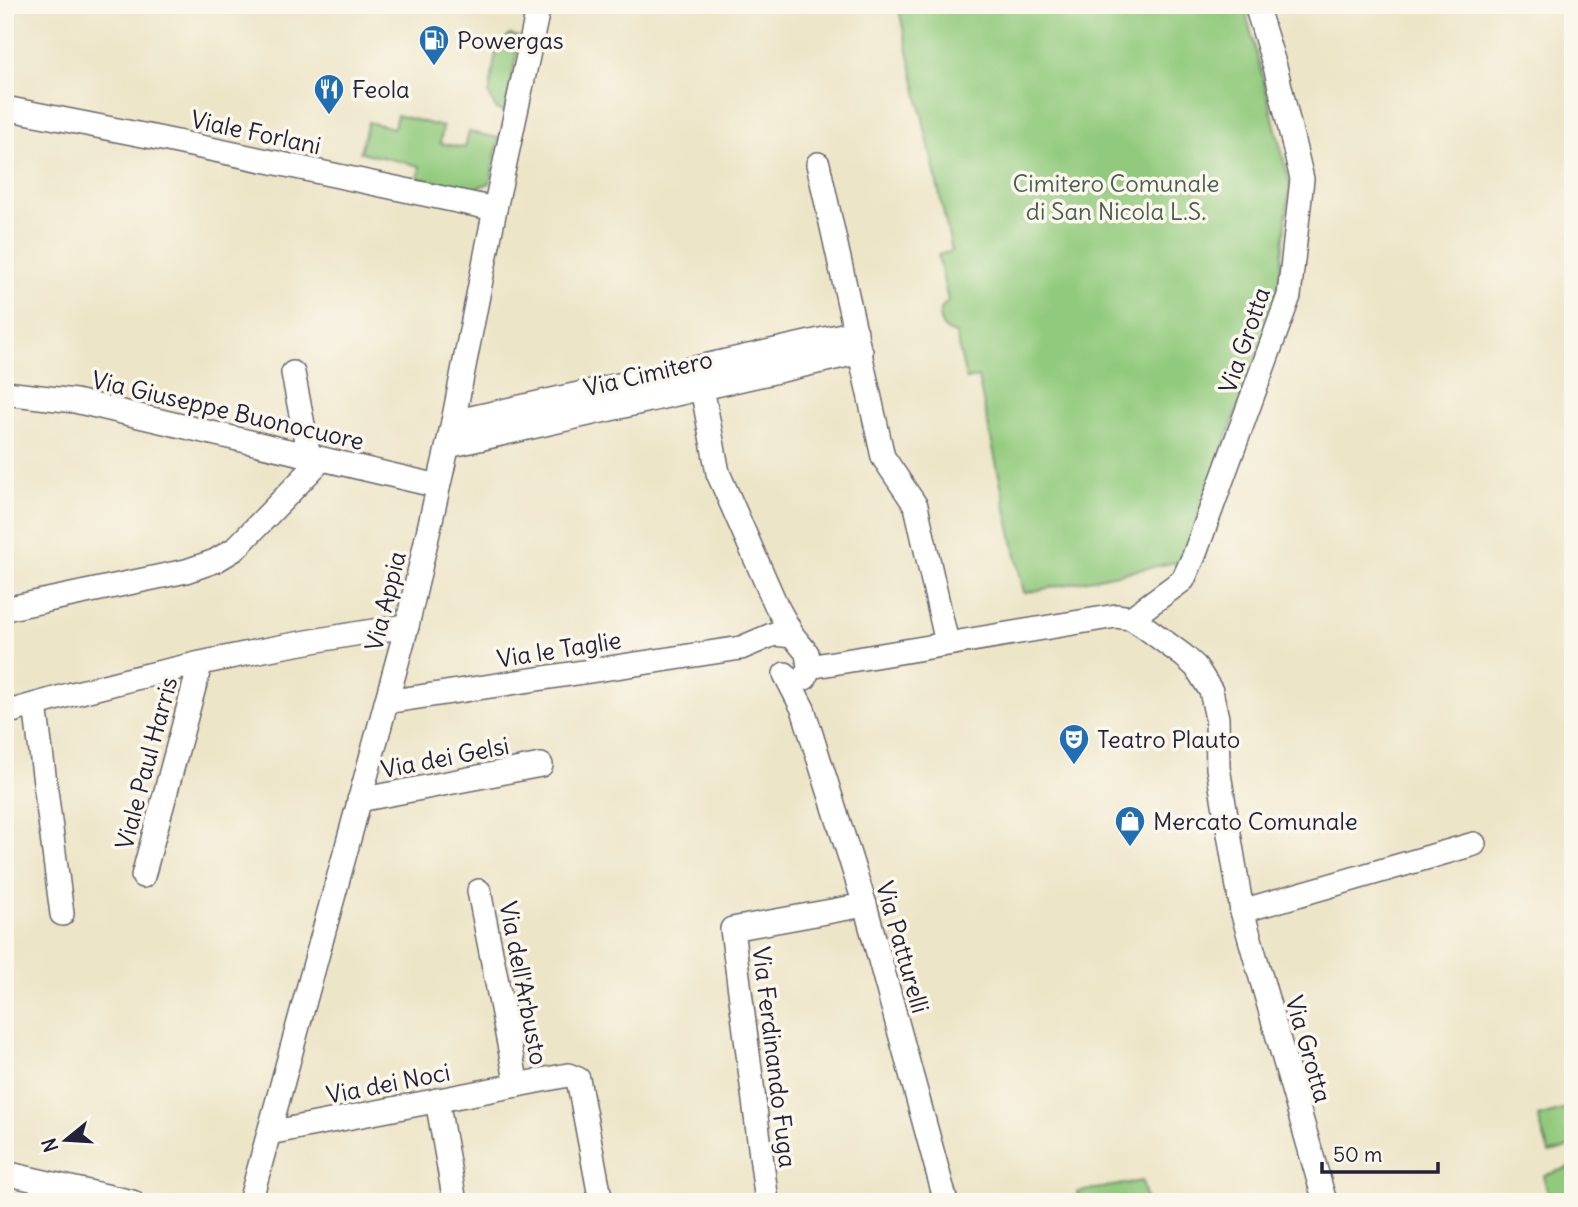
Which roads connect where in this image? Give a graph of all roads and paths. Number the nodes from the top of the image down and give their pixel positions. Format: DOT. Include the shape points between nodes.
graph roads {
  1 [pos="539,5"];
  2 [pos="1256,5"];
  3 [pos="5,108"];
  4 [pos="818,164"];
  5 [pos="495,209"];
  6 [pos="858,342"];
  7 [pos="293,373"];
  8 [pos="702,388"];
  9 [pos="5,393"];
  10 [pos="453,422"];
  11 [pos="448,446"];
  12 [pos="316,458"];
  13 [pos="438,486"];
  14 [pos="5,609"];
  15 [pos="1131,618"];
  16 [pos="407,626"];
  17 [pos="947,643"];
  18 [pos="789,653"];
  19 [pos="200,665"];
  20 [pos="386,702"];
  21 [pos="35,705"];
  22 [pos="5,713"];
  23 [pos="541,765"];
  24 [pos="359,800"];
  25 [pos="1474,844"];
  26 [pos="143,876"];
  27 [pos="479,891"];
  28 [pos="865,905"];
  29 [pos="1242,911"];
  30 [pos="62,914"];
  31 [pos="517,1085"];
  32 [pos="437,1100"];
  33 [pos="269,1133"];
  34 [pos="5,1173"];
  35 [pos="47,1192"];
  36 [pos="132,1202"];
  37 [pos="250,1202"];
  38 [pos="455,1202"];
  39 [pos="601,1202"];
  40 [pos="767,1202"];
  41 [pos="946,1202"];
  42 [pos="1325,1202"];
  1 -- 5 [label="street, Via Appia"];
  2 -- 15 [label="street, Via Grotta" via="1302,179 1289,296 1183,580"];
  3 -- 5 [label="street, Viale Forlani"];
  4 -- 6 [label="street"];
  5 -- 10 [label="street, Via Appia"];
  6 -- 8 [label="street, Via Cimitero"];
  6 -- 10 [label="street, Via Cimitero"];
  6 -- 17 [label="street" via="883,457 916,506"];
  7 -- 12 [label="street"];
  8 -- 11 [label="street, Via Cimitero"];
  8 -- 18 [label="street" via="718,473 775,605"];
  9 -- 12 [label="street, Via Giuseppe Buonocuore" via="75,401"];
  10 -- 11 [label="street, Via Appia"];
  11 -- 13 [label="street, Via Appia"];
  12 -- 13 [label="street, Via Giuseppe Buonocuore"];
  12 -- 14 [label="street" via="235,549 215,561"];
  13 -- 16 [label="street, Via Appia"];
  15 -- 17 [label="street" via="1098,617"];
  15 -- 29 [label="street, Via Grotta" via="1184,656 1211,691 1217,718 1218,768"];
  16 -- 19 [label="street, Viale Paul Harris" via="290,644"];
  16 -- 20 [label="street, Via Appia"];
  17 -- 18 [label="street" via="850,660"];
  18 -- 20 [label="street, Via le Taglie" via="741,648"];
  18 -- 28 [label="street, Via Patturelli"];
  19 -- 21 [label="street, Viale Paul Harris"];
  19 -- 26 [label="street, Viale Paul Harris"];
  20 -- 24 [label="street, Via Appia"];
  21 -- 22 [label="street, Viale Paul Harris"];
  21 -- 30 [label="street"];
  23 -- 24 [label="street, Via dei Gelsi"];
  24 -- 33 [label="street, Via Appia"];
  25 -- 29 [label="street"];
  27 -- 31 [label="street, Via dell'Arbusto"];
  28 -- 40 [label="street, Via Ferdinando Fuga" via="732,929"];
  28 -- 41 [label="street, Via Patturelli"];
  29 -- 42 [label="street, Via Grotta"];
  31 -- 32 [label="street, Via dei Noci"];
  31 -- 39 [label="street, Via dei Noci" via="568,1075 578,1079"];
  32 -- 33 [label="street, Via dei Noci"];
  32 -- 38 [label="street"];
  33 -- 37 [label="street, Via Appia"];
  34 -- 35 [label="street"];
  35 -- 36 [label="street"];
}
